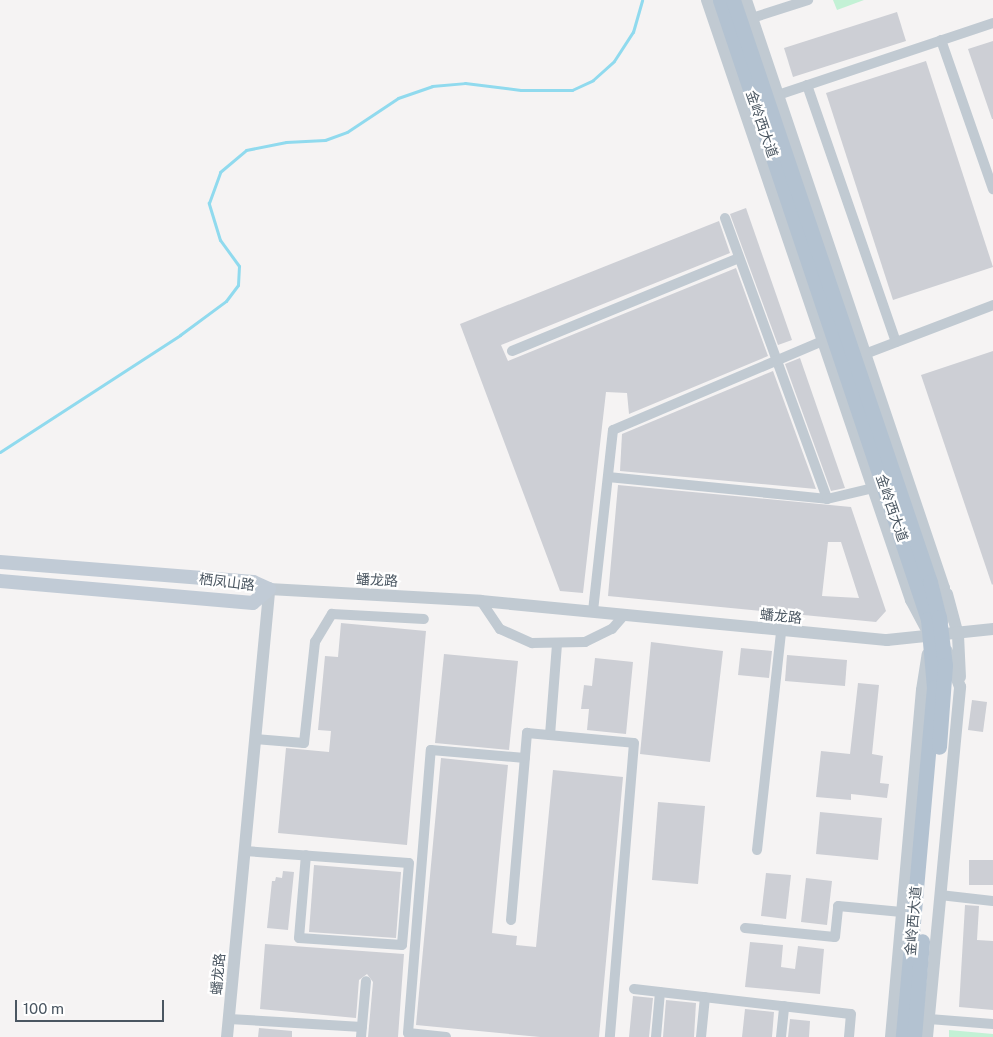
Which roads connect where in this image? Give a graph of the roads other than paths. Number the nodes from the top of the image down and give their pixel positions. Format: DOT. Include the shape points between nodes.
graph roads {
  1 [pos="707,0"];
  2 [pos="720,0"];
  3 [pos="733,0"];
  4 [pos="746,0"];
  5 [pos="808,0"];
  6 [pos="752,18"];
  7 [pos="993,23"];
  8 [pos="941,40"];
  9 [pos="806,85"];
  10 [pos="778,95"];
  11 [pos="993,189"];
  12 [pos="725,218"];
  13 [pos="739,258"];
  14 [pos="993,305"];
  15 [pos="823,341"];
  16 [pos="896,342"];
  17 [pos="512,351"];
  18 [pos="864,354"];
  19 [pos="777,360"];
  20 [pos="608,478"];
  21 [pos="873,488"];
  22 [pos="827,500"];
  23 [pos="0,562"];
  24 [pos="0,581"];
  25 [pos="944,588"];
  26 [pos="269,589"];
  27 [pos="481,601"];
  28 [pos="594,611"];
  29 [pos="625,614"];
  30 [pos="424,619"];
  31 [pos="993,629"];
  32 [pos="781,631"];
  33 [pos="958,634"];
  34 [pos="931,637"];
  35 [pos="557,644"];
  36 [pos="960,687"];
  37 [pos="550,735"];
  38 [pos="255,739"];
  39 [pos="524,758"];
  40 [pos="757,850"];
  41 [pos="245,851"];
  42 [pos="306,856"];
  43 [pos="940,895"];
  44 [pos="993,901"];
  45 [pos="902,912"];
  46 [pos="511,920"];
  47 [pos="745,928"];
  48 [pos="366,981"];
  49 [pos="634,989"];
  50 [pos="660,992"];
  51 [pos="705,997"];
  52 [pos="784,1006"];
  53 [pos="229,1019"];
  54 [pos="929,1019"];
  55 [pos="993,1024"];
  56 [pos="361,1032"];
  57 [pos="227,1037"];
  58 [pos="446,1037"];
  59 [pos="610,1037"];
  60 [pos="656,1037"];
  61 [pos="701,1037"];
  62 [pos="781,1037"];
  63 [pos="850,1037"];
  64 [pos="891,1037"];
  65 [pos="903,1037"];
  66 [pos="914,1037"];
  67 [pos="927,1037"];
  1 -- 15 [label="street"];
  2 -- 34 [label="main road, 金岭西大道" via="918,586"];
  3 -- 34 [label="main road, 金岭西大道" via="930,582"];
  4 -- 6 [label="street"];
  5 -- 6 [label="street"];
  6 -- 10 [label="street"];
  7 -- 8 [label="street"];
  8 -- 9 [label="street"];
  8 -- 11 [label="street"];
  9 -- 10 [label="street"];
  9 -- 16 [label="street"];
  10 -- 18 [label="street"];
  12 -- 13 [label="street"];
  13 -- 17 [label="street"];
  13 -- 19 [label="street"];
  14 -- 16 [label="street"];
  15 -- 19 [label="street"];
  15 -- 21 [label="street"];
  16 -- 18 [label="street"];
  18 -- 25 [label="street"];
  19 -- 20 [label="street" via="613,430"];
  19 -- 22 [label="street"];
  20 -- 22 [label="street"];
  20 -- 28 [label="street"];
  21 -- 22 [label="street"];
  21 -- 34 [label="street" via="911,600"];
  23 -- 26 [label="main road, 栖凤山路" via="253,582"];
  24 -- 26 [label="main road, 栖凤山路" via="253,603"];
  25 -- 33 [label="street"];
  25 -- 34 [label="street"];
  26 -- 27 [label="street, 蟠龙路"];
  26 -- 38 [label="street, 蟠龙路"];
  27 -- 28 [label="street, 蟠龙路"];
  27 -- 35 [label="street" via="494,623 508,634 532,643"];
  28 -- 29 [label="street, 蟠龙路"];
  29 -- 32 [label="street, 蟠龙路"];
  29 -- 35 [label="street" via="612,629 594,640"];
  30 -- 38 [label="street" via="332,614 315,642 304,743"];
  31 -- 33 [label="street"];
  32 -- 34 [label="street, 蟠龙路" via="887,640"];
  32 -- 40 [label="street"];
  33 -- 34 [label="street"];
  33 -- 36 [label="street"];
  34 -- 36 [label="street"];
  34 -- 45 [label="street" via="922,690"];
  34 -- 65 [label="main road, 金岭西大道" via="934,687"];
  34 -- 66 [label="main road, 金岭西大道" via="945,688"];
  35 -- 37 [label="street"];
  36 -- 43 [label="street"];
  37 -- 39 [label="street" via="527,733"];
  37 -- 59 [label="street" via="634,743"];
  38 -- 41 [label="street, 蟠龙路"];
  39 -- 46 [label="street"];
  39 -- 58 [label="street" via="432,750 408,1033"];
  41 -- 42 [label="street"];
  41 -- 53 [label="street, 蟠龙路"];
  42 -- 42 [label="street" via="300,938 402,945 409,863"];
  43 -- 44 [label="street"];
  43 -- 54 [label="street"];
  45 -- 47 [label="street" via="838,906 835,937"];
  45 -- 64 [label="street"];
  48 -- 56 [label="street"];
  49 -- 50 [label="street"];
  50 -- 51 [label="street"];
  50 -- 60 [label="street"];
  51 -- 52 [label="street"];
  51 -- 61 [label="street"];
  52 -- 62 [label="street"];
  52 -- 63 [label="street" via="851,1014"];
  53 -- 56 [label="street"];
  53 -- 57 [label="street, 蟠龙路"];
  54 -- 55 [label="street"];
  54 -- 67 [label="street"];
}
